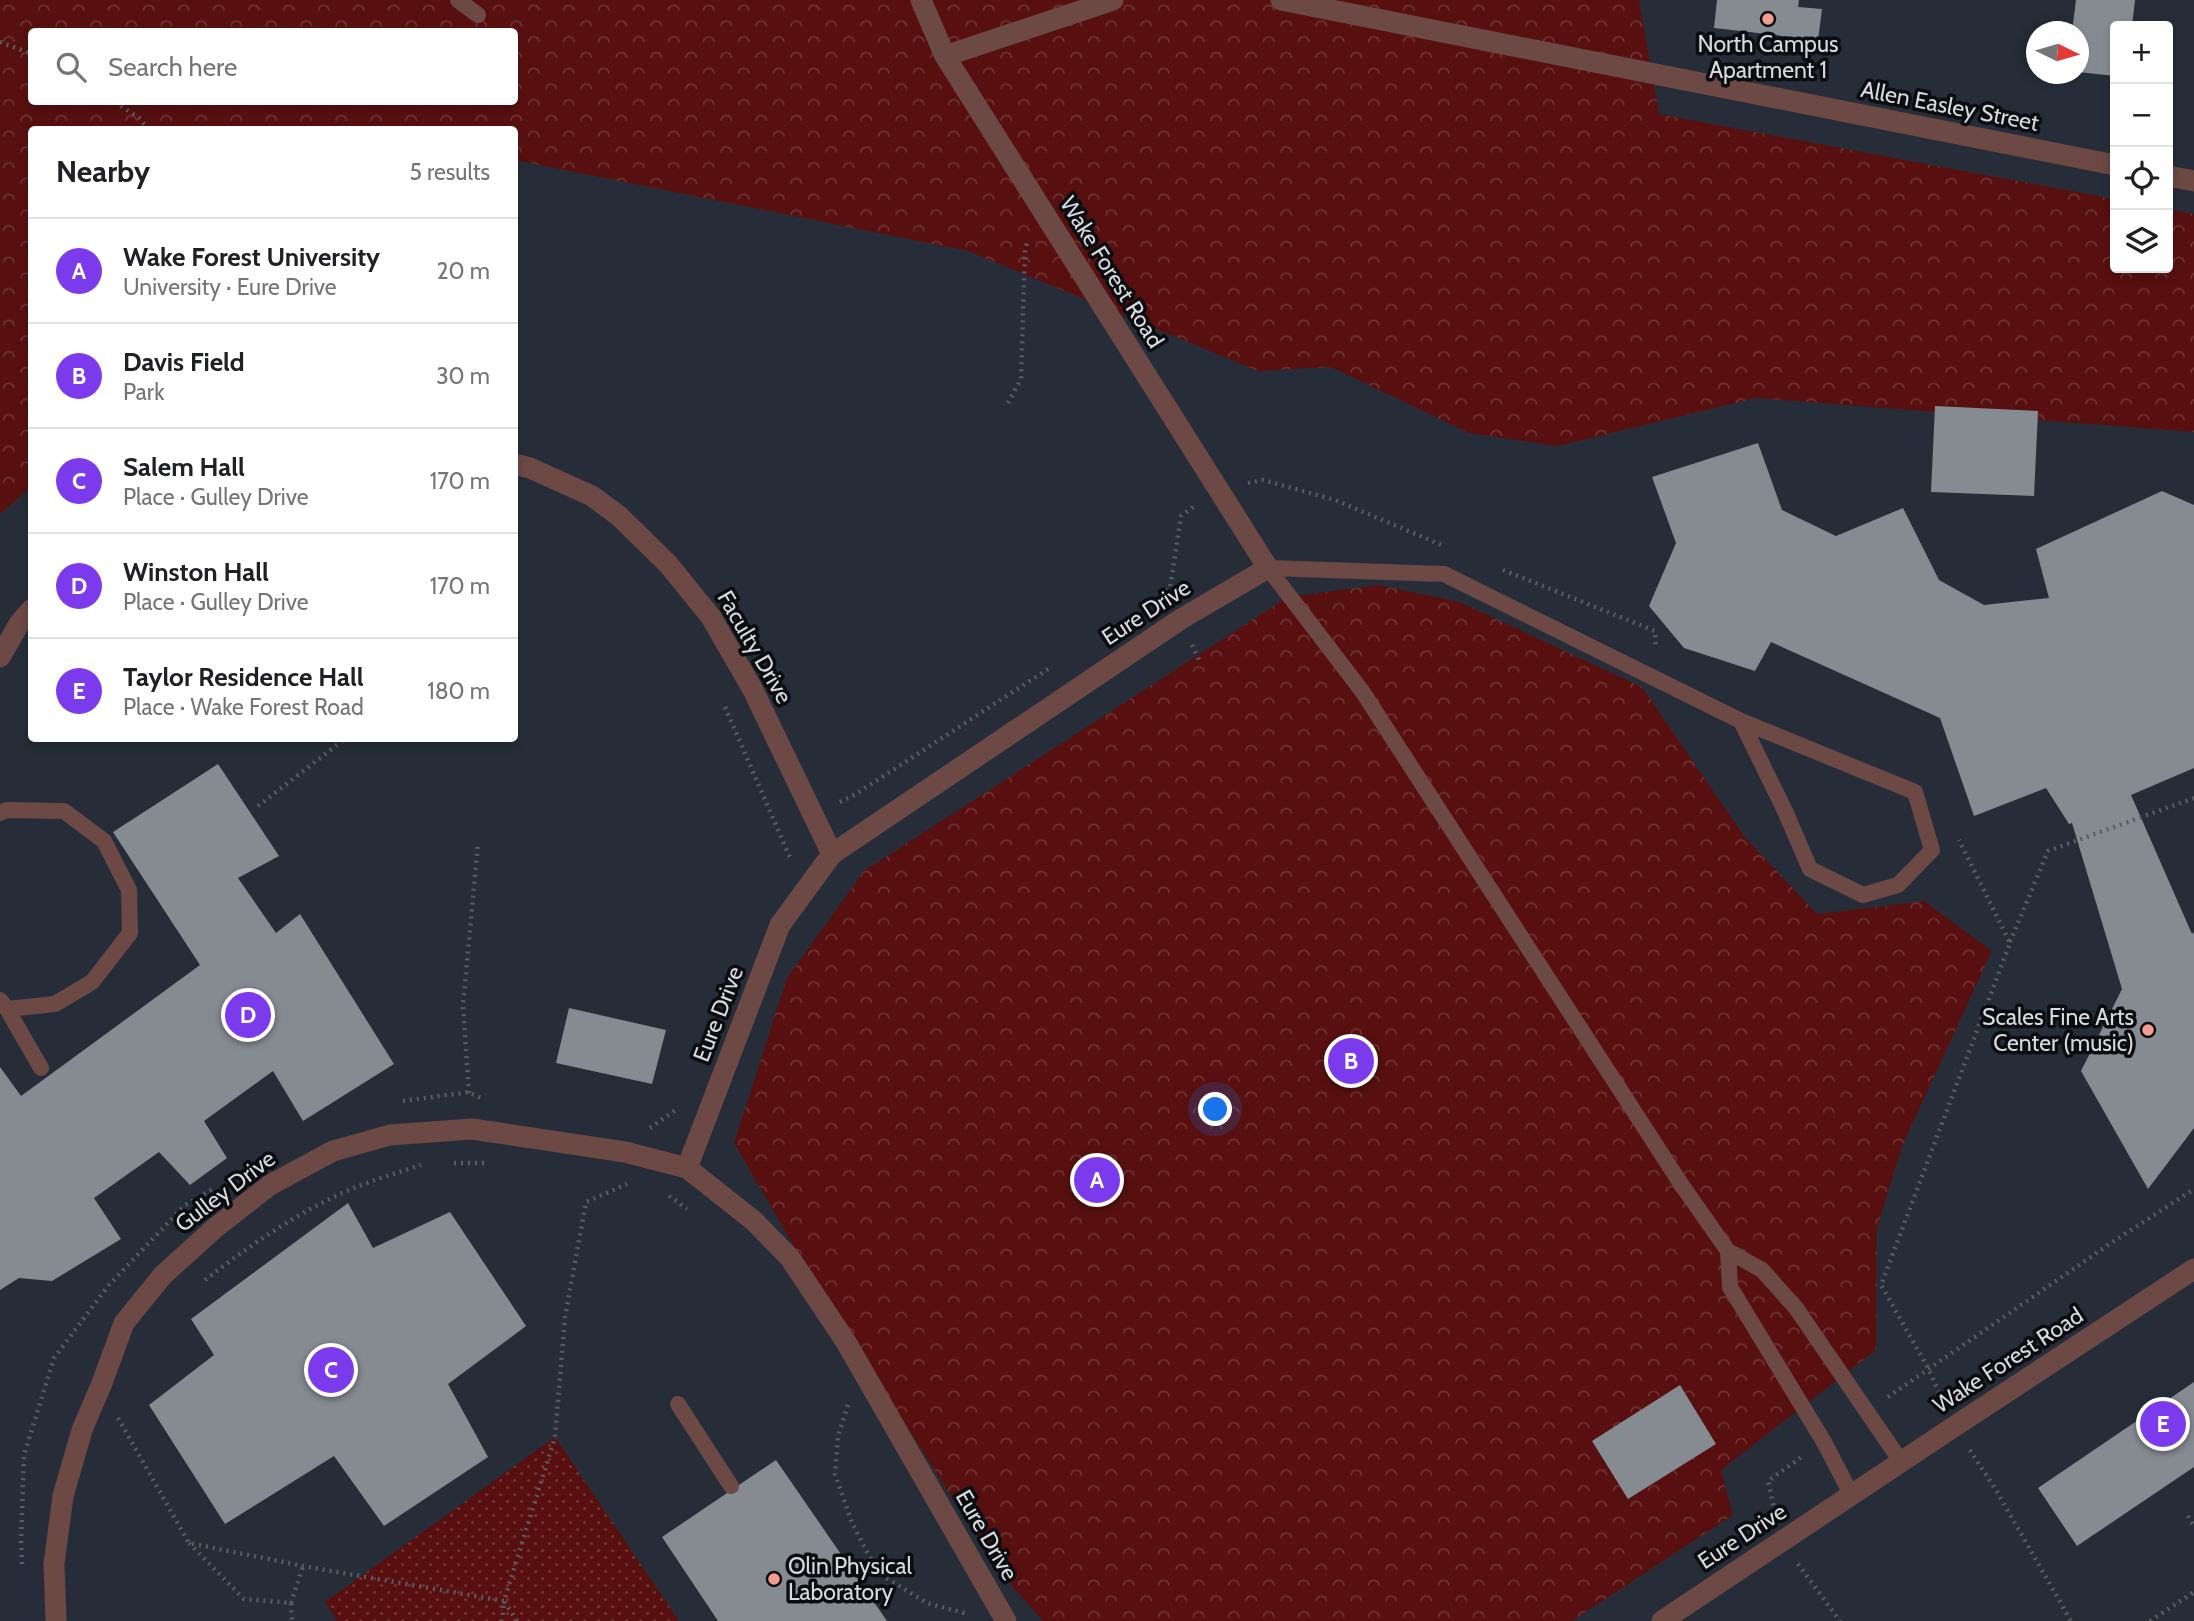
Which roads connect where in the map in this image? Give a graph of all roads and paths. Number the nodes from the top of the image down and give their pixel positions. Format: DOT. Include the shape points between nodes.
graph roads {
  1 [pos="458,0"];
  2 [pos="921,0"];
  3 [pos="1113,0"];
  4 [pos="1280,0"];
  5 [pos="1332,5"];
  6 [pos="478,15"];
  7 [pos="0,42"];
  8 [pos="28,52"];
  9 [pos="944,57"];
  10 [pos="120,105"];
  11 [pos="146,126"];
  12 [pos="2110,164"];
  13 [pos="2173,177"];
  14 [pos="2194,181"];
  15 [pos="1044,214"];
  16 [pos="1008,403"];
  17 [pos="518,465"];
  18 [pos="1268,568"];
  19 [pos="28,614"];
  20 [pos="0,657"];
  21 [pos="722,700"];
  22 [pos="1741,721"];
  23 [pos="341,742"];
  24 [pos="2194,797"];
  25 [pos="258,806"];
  26 [pos="0,813"];
  27 [pos="478,843"];
  28 [pos="1932,850"];
  29 [pos="832,854"];
  30 [pos="792,862"];
  31 [pos="2010,943"];
  32 [pos="4,1004"];
  33 [pos="41,1068"];
  34 [pos="469,1092"];
  35 [pos="681,1098"];
  36 [pos="390,1103"];
  37 [pos="489,1103"];
  38 [pos="472,1129"];
  39 [pos="428,1162"];
  40 [pos="441,1162"];
  41 [pos="646,1167"];
  42 [pos="687,1168"];
  43 [pos="217,1186"];
  44 [pos="2194,1189"];
  45 [pos="697,1216"];
  46 [pos="1728,1251"];
  47 [pos="2194,1269"];
  48 [pos="205,1281"];
  49 [pos="1928,1368"];
  50 [pos="678,1404"];
  51 [pos="856,1409"];
  52 [pos="114,1411"];
  53 [pos="1955,1426"];
  54 [pos="1902,1463"];
  55 [pos="731,1486"];
  56 [pos="1852,1496"];
  57 [pos="2188,1516"];
  58 [pos="2194,1527"];
  59 [pos="189,1543"];
  60 [pos="303,1566"];
  61 [pos="22,1568"];
  62 [pos="2194,1592"];
  63 [pos="504,1601"];
  64 [pos="963,1602"];
  65 [pos="291,1603"];
  66 [pos="969,1614"];
  67 [pos="56,1621"];
  68 [pos="292,1621"];
  69 [pos="502,1621"];
  70 [pos="517,1621"];
  71 [pos="972,1621"];
  72 [pos="1006,1621"];
  73 [pos="1662,1621"];
  74 [pos="2071,1621"];
  75 [pos="2150,1621"];
  1 -- 6 [label="lane"];
  2 -- 9 [label="street, Wake Forest Road"];
  3 -- 9 [label="street"];
  4 -- 5 [label="street, Allen Easley Street"];
  5 -- 12 [label="street, Allen Easley Street"];
  7 -- 8 [label="path"];
  9 -- 15 [label="street, Wake Forest Road"];
  10 -- 11 [label="path"];
  13 -- 14 [label="street"];
  15 -- 16 [label="path" via="1025,248 1021,379"];
  15 -- 18 [label="street, Wake Forest Road"];
  17 -- 29 [label="street, Faculty Drive" via="592,496 619,516 668,564 711,617 753,690"];
  18 -- 22 [label="lane" via="1444,573"];
  18 -- 29 [label="street, Eure Drive" via="1181,619"];
  18 -- 46 [label="lane" via="1362,691"];
  19 -- 20 [label="street"];
  21 -- 30 [label="path"];
  22 -- 28 [label="lane" via="1915,792"];
  22 -- 28 [label="lane" via="1810,869 1863,895 1898,885"];
  23 -- 25 [label="path"];
  24 -- 31 [label="path" via="2048,851"];
  26 -- 32 [label="lane" via="64,811 104,841 129,890 130,933 92,982 55,1004"];
  27 -- 34 [label="path" via="463,1006"];
  28 -- 31 [label="path" via="1959,839"];
  29 -- 42 [label="street, Eure Drive" via="780,925"];
  31 -- 49 [label="path" via="1881,1285"];
  32 -- 33 [label="lane"];
  34 -- 36 [label="path"];
  34 -- 37 [label="path"];
  34 -- 38 [label="path"];
  35 -- 41 [label="path" via="676,1111 649,1129"];
  38 -- 40 [label="path" via="492,1163"];
  38 -- 41 [label="street, Gulley Drive" via="613,1150"];
  38 -- 67 [label="street, Gulley Drive" via="390,1135 333,1151 270,1185 163,1275 124,1323 82,1430 63,1496 54,1564"];
  39 -- 48 [label="path" via="349,1190 294,1219"];
  41 -- 42 [label="street, Gulley Drive"];
  41 -- 45 [label="path" via="676,1202"];
  41 -- 63 [label="path" via="586,1202 565,1317 555,1437"];
  42 -- 72 [label="street, Eure Drive" via="754,1221 790,1258 846,1342"];
  43 -- 61 [label="path" via="184,1206 123,1269 54,1358 24,1455"];
  44 -- 49 [label="path"];
  46 -- 54 [label="lane" via="1762,1270 1796,1307"];
  46 -- 56 [label="lane" via="1730,1287"];
  47 -- 53 [label="street, Wake Forest Road"];
  49 -- 53 [label="path"];
  50 -- 55 [label="lane"];
  51 -- 66 [label="path" via="850,1398 838,1436 835,1474 852,1523 878,1573 927,1603"];
  52 -- 59 [label="path"];
  53 -- 54 [label="street, Wake Forest Road"];
  53 -- 74 [label="path"];
  54 -- 56 [label="street, Wake Forest Road"];
  56 -- 73 [label="street, Eure Drive"];
  57 -- 58 [label="path"];
  59 -- 60 [label="path"];
  59 -- 65 [label="path" via="244,1599"];
  60 -- 63 [label="path"];
  60 -- 65 [label="path"];
  62 -- 75 [label="path"];
  63 -- 69 [label="path"];
  63 -- 70 [label="path"];
  64 -- 66 [label="path"];
  65 -- 68 [label="path"];
  66 -- 71 [label="path"];
}
